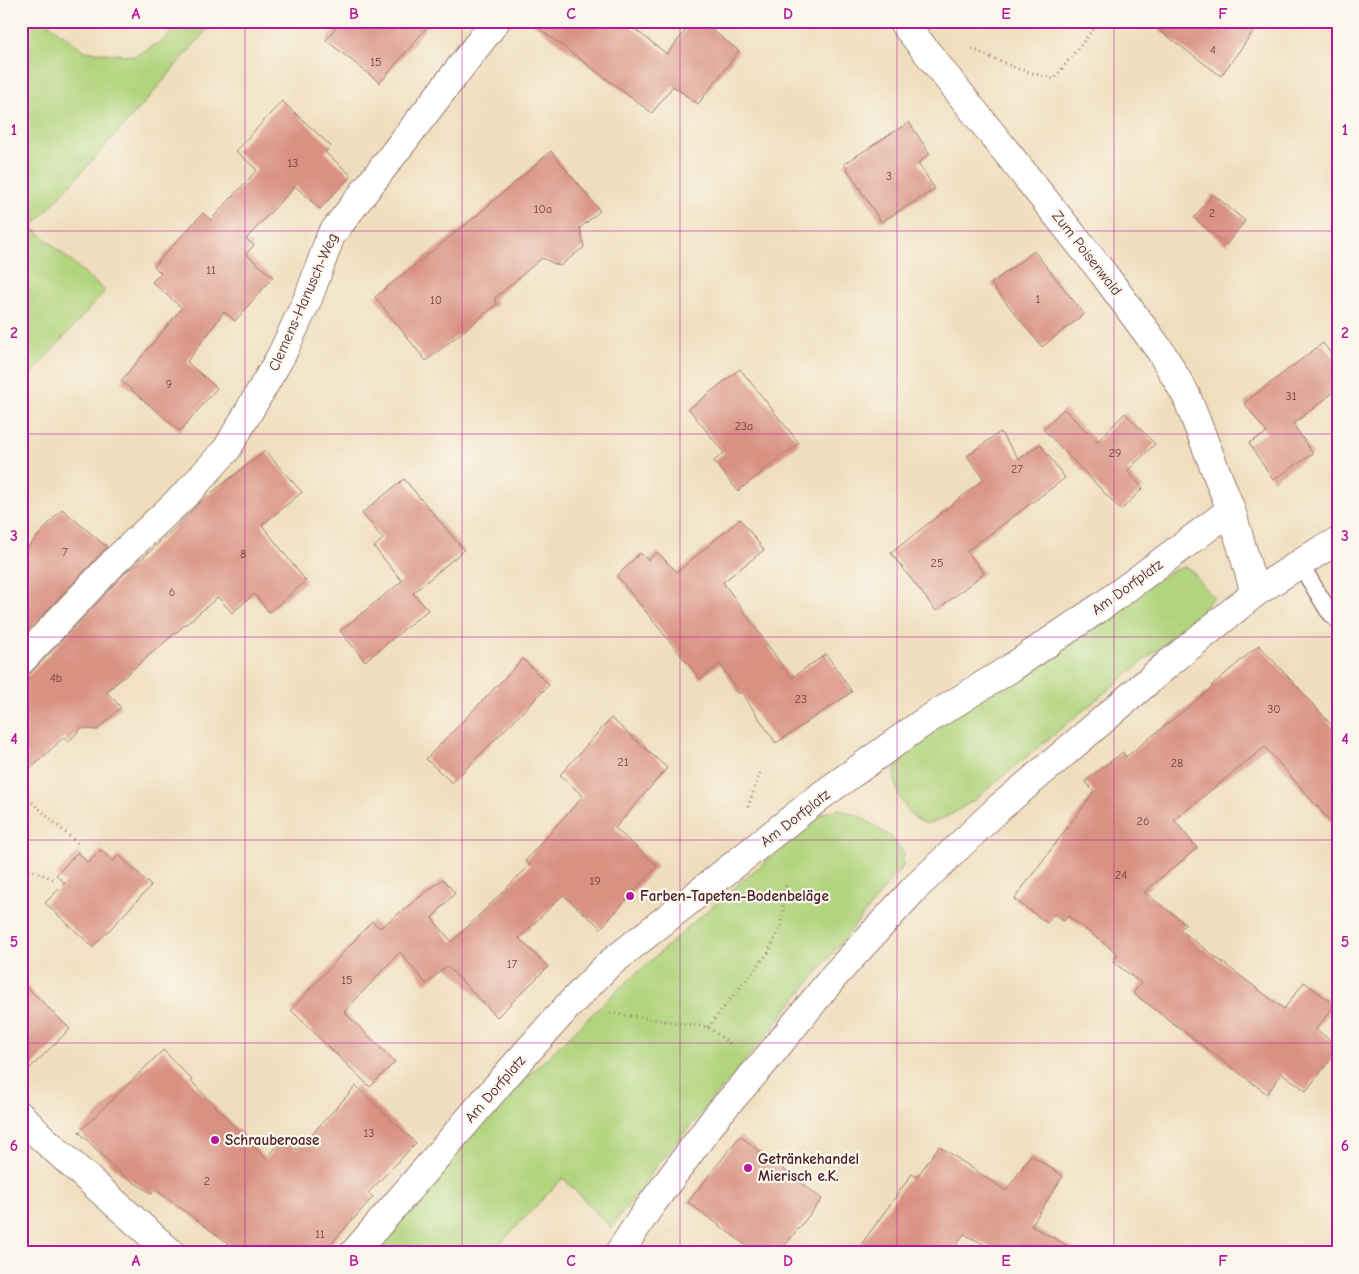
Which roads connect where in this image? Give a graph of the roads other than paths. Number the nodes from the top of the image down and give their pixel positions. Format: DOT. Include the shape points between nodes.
graph roads {
  1 [pos="496,21"];
  2 [pos="902,21"];
  3 [pos="1231,510"];
  4 [pos="1338,542"];
  5 [pos="1300,564"];
  6 [pos="1255,593"];
  7 [pos="1338,621"];
  8 [pos="21,661"];
  9 [pos="21,1116"];
  10 [pos="171,1253"];
  11 [pos="354,1253"];
  12 [pos="619,1253"];
  1 -- 8 [label="street, Clemens-Hanusch-Weg" via="331,235 309,296 281,356 227,448 188,492 116,560"];
  2 -- 3 [label="street, Zum Poisenwald" via="1104,273 1161,352 1186,395"];
  3 -- 6 [label="street"];
  3 -- 11 [label="street, Am Dorfplatz" via="1105,604 924,722 822,795 608,965 510,1071"];
  4 -- 5 [label="street"];
  5 -- 6 [label="street"];
  5 -- 7 [label="lane"];
  6 -- 12 [label="street" via="999,808 915,888 835,975 719,1113"];
  9 -- 10 [label="street"];
}
